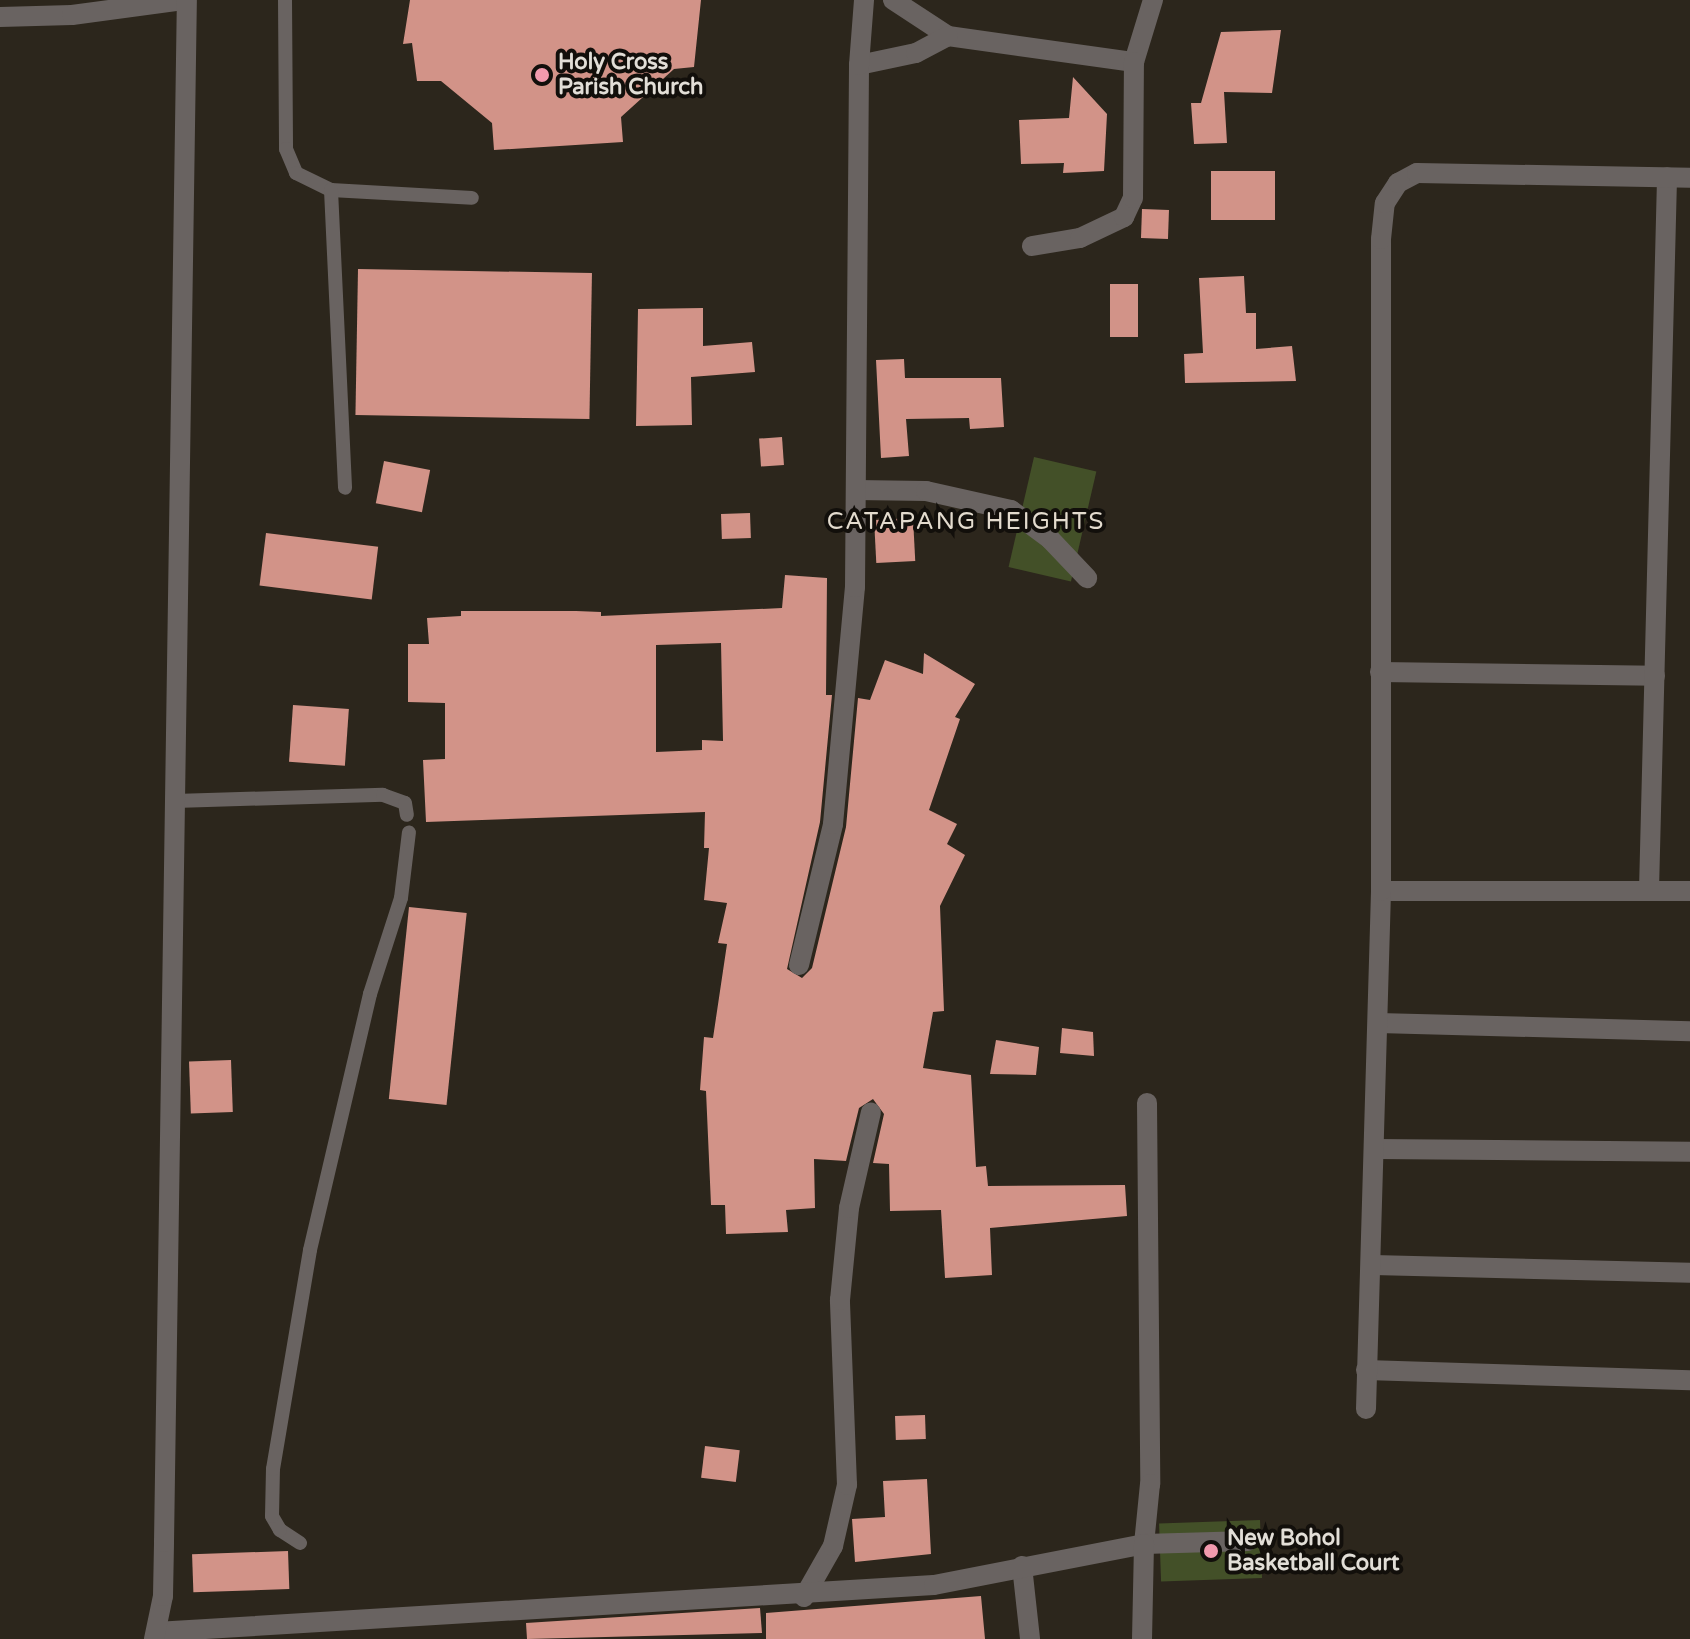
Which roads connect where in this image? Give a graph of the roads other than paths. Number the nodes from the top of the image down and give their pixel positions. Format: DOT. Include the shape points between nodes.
graph roads {
  1 [pos="185,0"];
  2 [pos="285,0"];
  3 [pos="864,0"];
  4 [pos="893,0"];
  5 [pos="1153,0"];
  6 [pos="0,17"];
  7 [pos="948,36"];
  8 [pos="1134,62"];
  9 [pos="859,65"];
  10 [pos="1667,177"];
  11 [pos="1690,178"];
  12 [pos="331,190"];
  13 [pos="472,198"];
  14 [pos="1032,246"];
  15 [pos="345,488"];
  16 [pos="856,490"];
  17 [pos="1087,578"];
  18 [pos="1380,672"];
  19 [pos="1655,676"];
  20 [pos="175,801"];
  21 [pos="407,815"];
  22 [pos="409,832"];
  23 [pos="1649,890"];
  24 [pos="1381,891"];
  25 [pos="1690,891"];
  26 [pos="799,965"];
  27 [pos="1378,1023"];
  28 [pos="1690,1031"];
  29 [pos="1147,1103"];
  30 [pos="871,1112"];
  31 [pos="1376,1149"];
  32 [pos="1690,1152"];
  33 [pos="1373,1265"];
  34 [pos="1690,1273"];
  35 [pos="1366,1370"];
  36 [pos="1690,1380"];
  37 [pos="1366,1409"];
  38 [pos="1248,1541"];
  39 [pos="300,1543"];
  40 [pos="1144,1544"];
  41 [pos="1022,1566"];
  42 [pos="804,1597"];
  43 [pos="155,1635"];
  44 [pos="1030,1639"];
  45 [pos="1142,1639"];
  1 -- 6 [label="street" via="72,15"];
  1 -- 20 [label="street"];
  2 -- 12 [label="lane" via="286,149 296,173"];
  3 -- 9 [label="street"];
  4 -- 7 [label="street"];
  5 -- 8 [label="street"];
  7 -- 8 [label="street"];
  7 -- 9 [label="street" via="903,58"];
  8 -- 14 [label="street" via="1133,198 1124,217 1080,238"];
  9 -- 16 [label="street"];
  10 -- 11 [label="street"];
  10 -- 18 [label="street" via="1417,173 1398,183 1385,203"];
  10 -- 19 [label="street"];
  12 -- 13 [label="lane"];
  12 -- 15 [label="lane"];
  16 -- 17 [label="street" via="926,491 1011,510 1050,539"];
  16 -- 26 [label="street" via="855,587 833,824"];
  18 -- 19 [label="street"];
  18 -- 24 [label="street"];
  19 -- 23 [label="street"];
  20 -- 21 [label="lane" via="383,795 405,803"];
  20 -- 43 [label="street" via="164,1555"];
  22 -- 39 [label="lane" via="401,898 370,994 310,1250 273,1469 272,1516 280,1530"];
  23 -- 24 [label="street"];
  23 -- 25 [label="street"];
  24 -- 27 [label="street"];
  27 -- 28 [label="street"];
  27 -- 31 [label="street"];
  29 -- 40 [label="street" via="1150,1484"];
  30 -- 42 [label="street" via="849,1208 840,1300 847,1485 833,1546"];
  31 -- 32 [label="street"];
  31 -- 33 [label="street"];
  33 -- 34 [label="street"];
  33 -- 35 [label="street"];
  35 -- 36 [label="street"];
  35 -- 37 [label="street"];
  38 -- 40 [label="street"];
  40 -- 41 [label="street"];
  40 -- 45 [label="street"];
  41 -- 42 [label="street" via="934,1585"];
  41 -- 44 [label="street"];
  42 -- 43 [label="street"];
}
